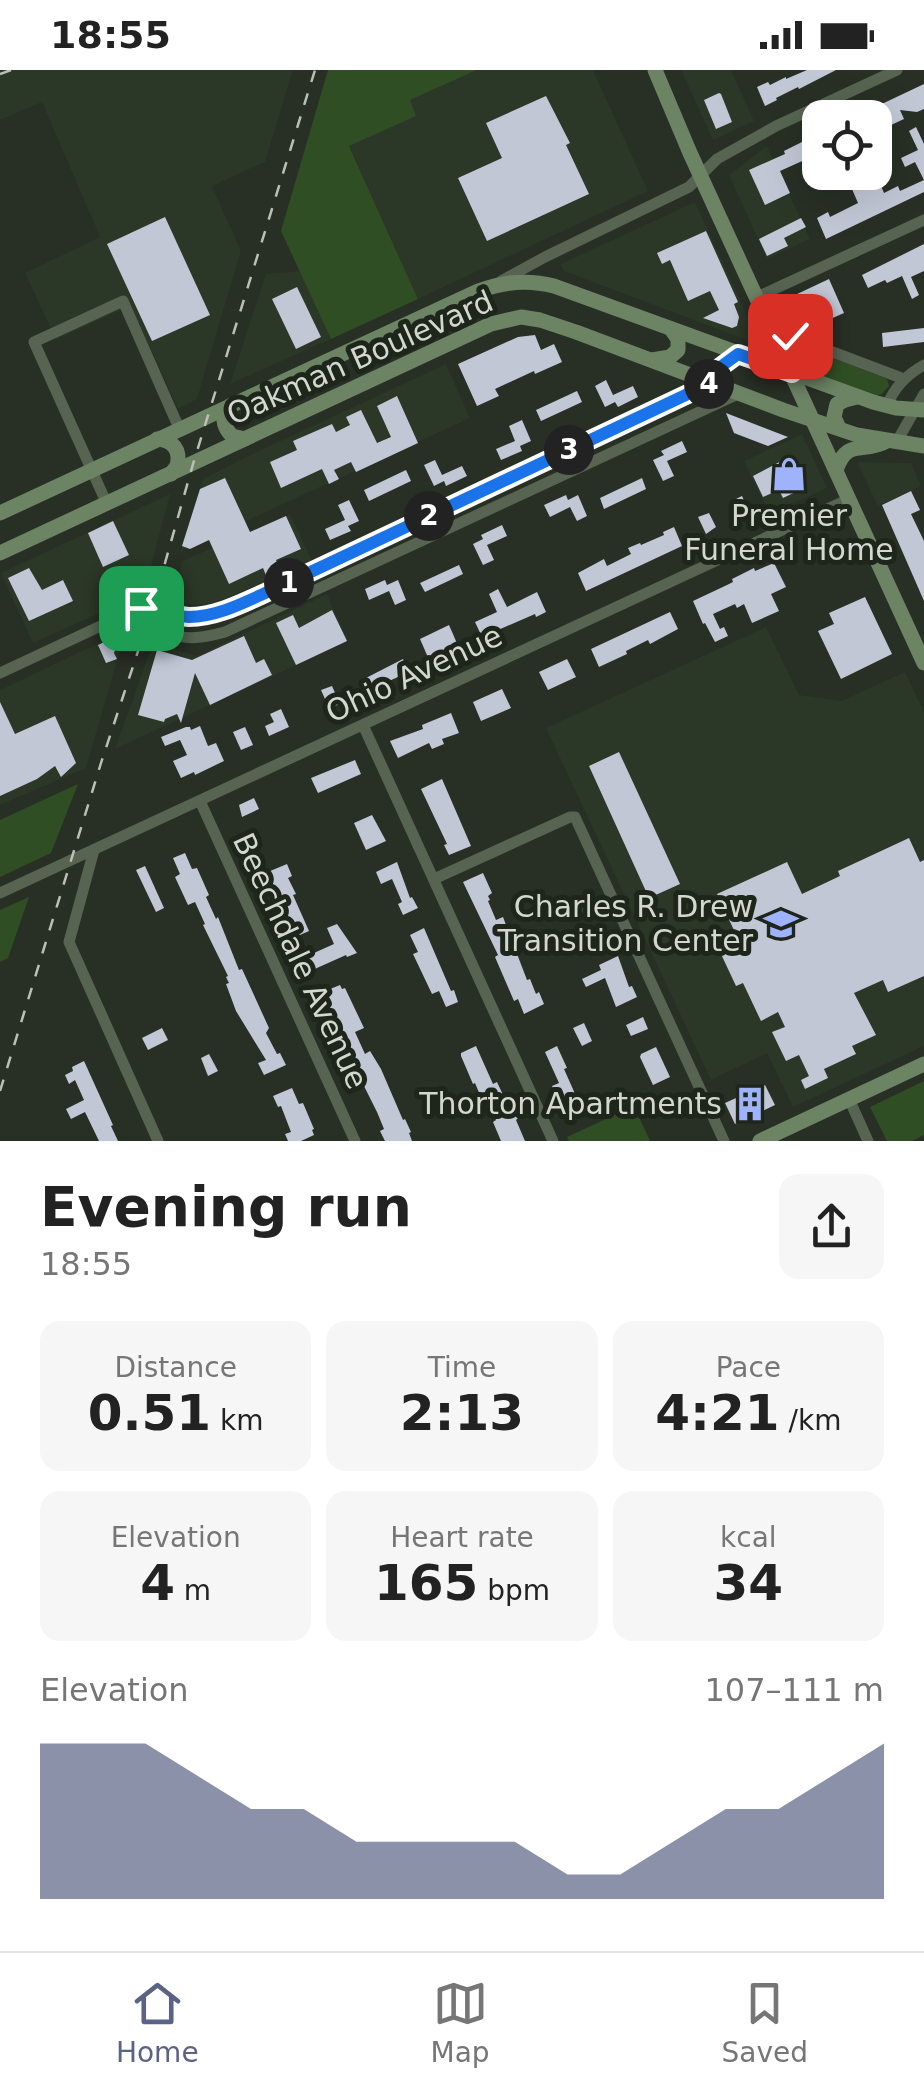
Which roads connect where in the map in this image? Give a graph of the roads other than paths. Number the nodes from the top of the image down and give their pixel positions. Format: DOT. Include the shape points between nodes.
graph roads {
  1 [pos="655,70"];
  2 [pos="897,70"];
  3 [pos="701,175"];
  4 [pos="924,220"];
  5 [pos="493,286"];
  6 [pos="757,297"];
  7 [pos="772,329"];
  8 [pos="671,330"];
  9 [pos="738,354"];
  10 [pos="652,360"];
  11 [pos="924,365"];
  12 [pos="792,373"];
  13 [pos="904,379"];
  14 [pos="709,384"];
  15 [pos="738,394"];
  16 [pos="924,394"];
  17 [pos="858,397"];
  18 [pos="668,403"];
  19 [pos="231,405"];
  20 [pos="887,406"];
  21 [pos="920,410"];
  22 [pos="813,420"];
  23 [pos="678,422"];
  24 [pos="179,428"];
  25 [pos="839,428"];
  26 [pos="245,439"];
  27 [pos="157,440"];
  28 [pos="891,442"];
  29 [pos="924,446"];
  30 [pos="92,470"];
  31 [pos="836,470"];
  32 [pos="170,474"];
  33 [pos="499,483"];
  34 [pos="849,499"];
  35 [pos="508,501"];
  36 [pos="107,504"];
  37 [pos="0,514"];
  38 [pos="0,553"];
  39 [pos="281,586"];
  40 [pos="289,604"];
  41 [pos="234,606"];
  42 [pos="174,616"];
  43 [pos="243,624"];
  44 [pos="95,628"];
  45 [pos="169,633"];
  46 [pos="924,664"];
  47 [pos="0,673"];
  48 [pos="364,725"];
  49 [pos="200,801"];
  50 [pos="94,850"];
  51 [pos="434,879"];
  52 [pos="0,893"];
  53 [pos="924,1064"];
  54 [pos="849,1099"];
  55 [pos="158,1141"];
  56 [pos="355,1141"];
  57 [pos="553,1141"];
  58 [pos="724,1141"];
  59 [pos="760,1141"];
  60 [pos="868,1141"];
  1 -- 3 [label="street"];
  2 -- 3 [label="street" via="776,126"];
  3 -- 5 [label="street"];
  3 -- 6 [label="street"];
  4 -- 6 [label="street"];
  5 -- 8 [label="street, Oakman Boulevard" via="547,284"];
  5 -- 19 [label="street, Oakman Boulevard"];
  6 -- 7 [label="street"];
  7 -- 12 [label="street"];
  7 -- 13 [label="street"];
  8 -- 9 [label="street, Oakman Boulevard"];
  8 -- 10 [label="street" via="678,350"];
  9 -- 12 [label="street, Oakman Boulevard"];
  9 -- 14 [label="street"];
  10 -- 14 [label="street, Oakman Boulevard"];
  10 -- 26 [label="street, Oakman Boulevard" via="540,320 510,318"];
  11 -- 13 [label="street"];
  12 -- 17 [label="street, Oakman Boulevard"];
  12 -- 22 [label="street"];
  13 -- 20 [label="street"];
  14 -- 15 [label="street, Oakman Boulevard"];
  14 -- 18 [label="street"];
  15 -- 22 [label="street, Oakman Boulevard"];
  15 -- 23 [label="street"];
  16 -- 21 [label="street"];
  17 -- 20 [label="street, Oakman Boulevard"];
  17 -- 25 [label="street" via="834,409"];
  18 -- 23 [label="street"];
  18 -- 33 [label="street"];
  19 -- 24 [label="street, Oakman Boulevard"];
  19 -- 26 [label="street" via="224,425"];
  20 -- 21 [label="street, Oakman Boulevard"];
  21 -- 28 [label="street"];
  22 -- 25 [label="street, Oakman Boulevard"];
  22 -- 31 [label="street"];
  23 -- 35 [label="street"];
  24 -- 27 [label="street, Oakman Boulevard"];
  24 -- 30 [label="street" via="123,301 34,342"];
  25 -- 28 [label="street, Oakman Boulevard"];
  26 -- 32 [label="street, Oakman Boulevard"];
  27 -- 30 [label="street, Oakman Boulevard"];
  27 -- 32 [label="street" via="178,450 178,466"];
  28 -- 29 [label="street, Oakman Boulevard"];
  28 -- 31 [label="street" via="848,449"];
  30 -- 36 [label="street"];
  30 -- 37 [label="street, Oakman Boulevard"];
  31 -- 34 [label="street"];
  32 -- 36 [label="street, Oakman Boulevard"];
  33 -- 35 [label="street"];
  33 -- 39 [label="street"];
  34 -- 46 [label="street"];
  34 -- 48 [label="street, Ohio Avenue"];
  35 -- 40 [label="street"];
  36 -- 38 [label="street, Oakman Boulevard"];
  39 -- 40 [label="street"];
  39 -- 41 [label="street"];
  40 -- 43 [label="street"];
  41 -- 42 [label="street"];
  41 -- 43 [label="street"];
  42 -- 44 [label="street" via="141,608"];
  42 -- 45 [label="street"];
  43 -- 45 [label="street" via="207,637"];
  44 -- 45 [label="street" via="134,622"];
  44 -- 47 [label="street"];
  48 -- 49 [label="street, Ohio Avenue"];
  48 -- 51 [label="street"];
  49 -- 50 [label="street, Ohio Avenue"];
  49 -- 56 [label="street, Beechdale Avenue"];
  50 -- 52 [label="street, Ohio Avenue"];
  50 -- 55 [label="street" via="69,942"];
  51 -- 57 [label="street"];
  51 -- 58 [label="street" via="575,817"];
  53 -- 54 [label="street"];
  54 -- 59 [label="street"];
  54 -- 60 [label="street"];
}
